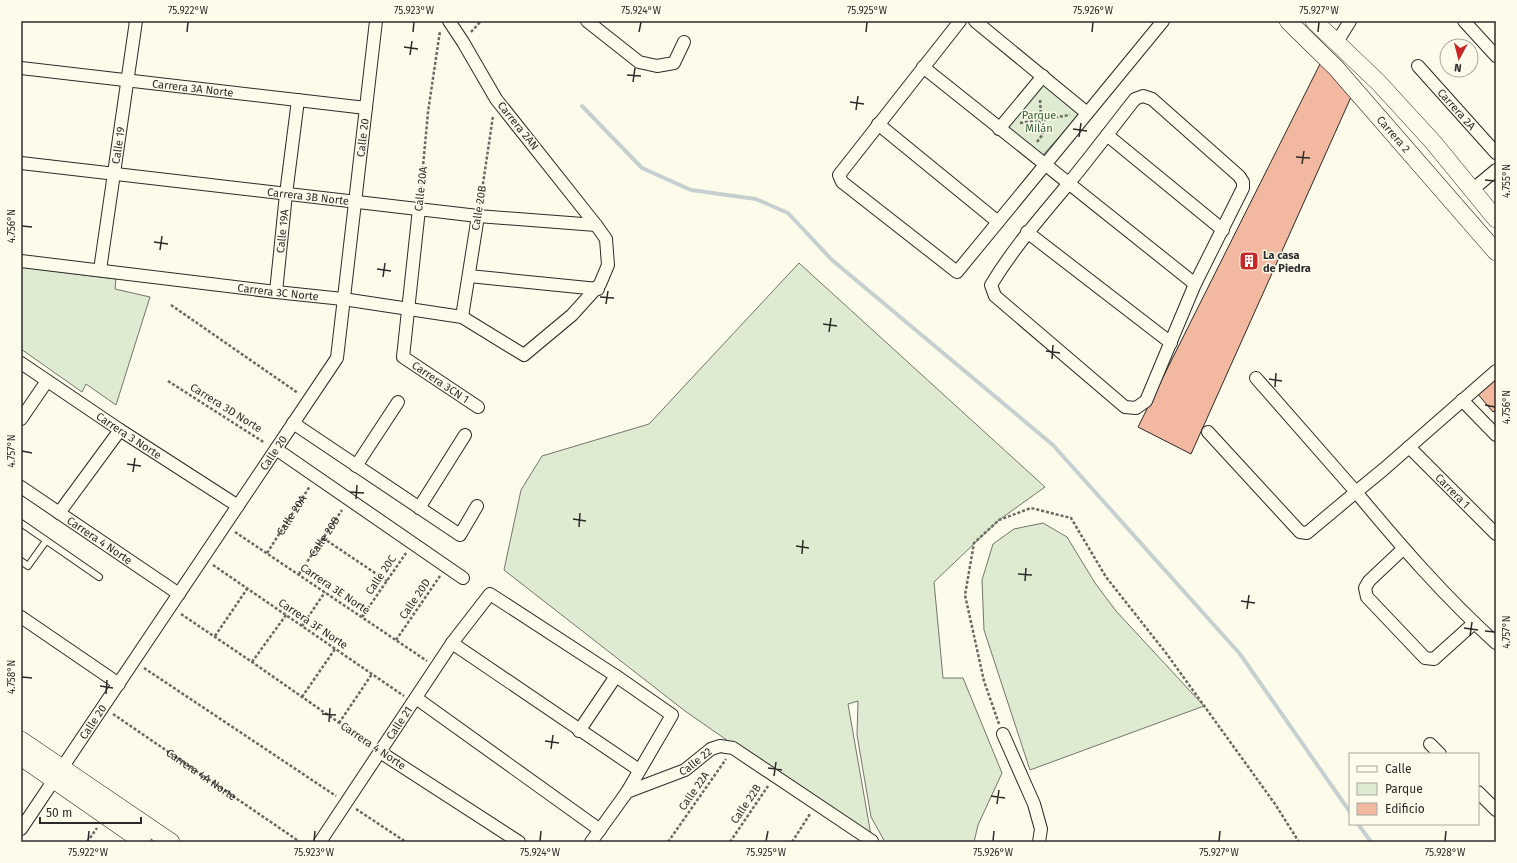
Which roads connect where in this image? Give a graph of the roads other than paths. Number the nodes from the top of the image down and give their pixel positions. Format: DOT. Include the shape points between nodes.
graph roads {
  1 [pos="136,21"];
  2 [pos="376,21"];
  3 [pos="587,21"];
  4 [pos="960,21"];
  5 [pos="976,21"];
  6 [pos="1163,21"];
  7 [pos="1288,21"];
  8 [pos="1314,21"];
  9 [pos="1350,21"];
  10 [pos="1464,21"];
  11 [pos="445,25"];
  12 [pos="684,42"];
  13 [pos="1337,42"];
  14 [pos="1496,56"];
  15 [pos="1418,66"];
  16 [pos="923,67"];
  17 [pos="21,68"];
  18 [pos="1043,76"];
  19 [pos="128,80"];
  20 [pos="298,100"];
  21 [pos="366,108"];
  22 [pos="1088,113"];
  23 [pos="878,124"];
  24 [pos="999,129"];
  25 [pos="1107,135"];
  26 [pos="1496,152"];
  27 [pos="21,163"];
  28 [pos="1045,165"];
  29 [pos="1496,170"];
  30 [pos="114,174"];
  31 [pos="1068,184"];
  32 [pos="1472,190"];
  33 [pos="286,194"];
  34 [pos="356,202"];
  35 [pos="419,209"];
  36 [pos="478,216"];
  37 [pos="1496,220"];
  38 [pos="998,222"];
  39 [pos="596,225"];
  40 [pos="1223,230"];
  41 [pos="1027,232"];
  42 [pos="1496,252"];
  43 [pos="21,261"];
  44 [pos="100,270"];
  45 [pos="469,276"];
  46 [pos="1195,284"];
  47 [pos="598,288"];
  48 [pos="276,292"];
  49 [pos="343,299"];
  50 [pos="409,308"];
  51 [pos="462,317"];
  52 [pos="1171,343"];
  53 [pos="403,357"];
  54 [pos="21,363"];
  55 [pos="1496,370"];
  56 [pos="1256,378"];
  57 [pos="47,381"];
  58 [pos="1462,400"];
  59 [pos="398,402"];
  60 [pos="478,407"];
  61 [pos="21,419"];
  62 [pos="293,424"];
  63 [pos="120,430"];
  64 [pos="1208,432"];
  65 [pos="465,435"];
  66 [pos="1496,435"];
  67 [pos="1409,448"];
  68 [pos="276,449"];
  69 [pos="356,466"];
  70 [pos="21,487"];
  71 [pos="1356,492"];
  72 [pos="238,506"];
  73 [pos="477,506"];
  74 [pos="419,508"];
  75 [pos="59,513"];
  76 [pos="21,523"];
  77 [pos="1496,534"];
  78 [pos="46,541"];
  79 [pos="1403,549"];
  80 [pos="21,561"];
  81 [pos="99,577"];
  82 [pos="463,578"];
  83 [pos="179,594"];
  84 [pos="21,617"];
  85 [pos="1474,623"];
  86 [pos="1496,643"];
  87 [pos="452,644"];
  88 [pos="616,676"];
  89 [pos="119,684"];
  90 [pos="415,700"];
  91 [pos="579,731"];
  92 [pos="1003,734"];
  93 [pos="21,740"];
  94 [pos="1430,744"];
  95 [pos="380,752"];
  96 [pos="1439,753"];
  97 [pos="21,757"];
  98 [pos="639,770"];
  99 [pos="58,774"];
  100 [pos="627,792"];
  101 [pos="1479,793"];
  102 [pos="1493,802"];
  103 [pos="21,829"];
  104 [pos="600,830"];
  105 [pos="872,841"];
  106 [pos="143,842"];
  107 [pos="171,842"];
  108 [pos="320,842"];
  109 [pos="519,842"];
  110 [pos="591,842"];
  111 [pos="1039,842"];
  1 -- 19 [label="street, Calle 19"];
  2 -- 21 [label="street, Calle 20"];
  3 -- 12 [label="street" via="639,62 657,66 674,63"];
  4 -- 16 [label="street"];
  5 -- 18 [label="street"];
  6 -- 22 [label="street"];
  7 -- 42 [label="main road, Carrera 2" via="1336,68"];
  8 -- 13 [label="main road, Carrera 2"];
  9 -- 13 [label="street"];
  10 -- 14 [label="street"];
  11 -- 39 [label="street, Carrera 2AN" via="463,42 496,99"];
  13 -- 32 [label="main road, Carrera 2" via="1433,142"];
  15 -- 26 [label="street, Carrera 2A"];
  16 -- 23 [label="street"];
  16 -- 24 [label="street"];
  17 -- 19 [label="street, Carrera 3A Norte"];
  18 -- 22 [label="street"];
  18 -- 24 [label="street"];
  19 -- 20 [label="street, Carrera 3A Norte"];
  19 -- 30 [label="street, Calle 19"];
  20 -- 21 [label="street, Carrera 3A Norte"];
  20 -- 33 [label="street, Calle 19A"];
  21 -- 34 [label="street, Calle 20"];
  22 -- 28 [label="street"];
  23 -- 38 [label="street"];
  23 -- 38 [label="street" via="842,170 839,175 842,182 957,272"];
  24 -- 28 [label="street"];
  25 -- 31 [label="street"];
  25 -- 40 [label="street"];
  25 -- 40 [label="street" via="1135,100 1143,96 1152,100 1243,182 1243,188"];
  27 -- 30 [label="street, Carrera 3B Norte"];
  28 -- 31 [label="street"];
  28 -- 38 [label="street"];
  29 -- 32 [label="street"];
  30 -- 33 [label="street, Carrera 3B Norte"];
  30 -- 44 [label="street, Calle 19"];
  31 -- 41 [label="street"];
  31 -- 46 [label="street"];
  32 -- 37 [label="main road, Carrera 2"];
  33 -- 34 [label="street, Carrera 3B Norte"];
  33 -- 48 [label="street, Calle 19A"];
  34 -- 35 [label="street, Carrera 3B Norte"];
  34 -- 49 [label="street, Calle 20"];
  35 -- 36 [label="street, Carrera 3B Norte"];
  35 -- 50 [label="street, Calle 20A"];
  36 -- 39 [label="street, Carrera 3B Norte"];
  36 -- 45 [label="street, Calle 20B"];
  39 -- 47 [label="street, Carrera 2AN" via="606,239 608,264"];
  40 -- 46 [label="street"];
  41 -- 52 [label="street"];
  41 -- 52 [label="street" via="991,285 995,296 1125,407 1136,408 1146,401"];
  43 -- 44 [label="street, Carrera 3C Norte"];
  44 -- 48 [label="street, Carrera 3C Norte"];
  45 -- 47 [label="street"];
  45 -- 51 [label="street, Calle 20B"];
  46 -- 52 [label="street"];
  47 -- 51 [label="street, Carrera 3C Norte" via="572,315 524,355"];
  48 -- 49 [label="street, Carrera 3C Norte"];
  49 -- 50 [label="street, Carrera 3C Norte"];
  49 -- 62 [label="street, Calle 20" via="337,358"];
  50 -- 51 [label="street, Carrera 3C Norte"];
  50 -- 53 [label="street, Calle 20A"];
  53 -- 60 [label="street, Carrera 3CN 1"];
  54 -- 57 [label="street, Carrera 3 Norte"];
  55 -- 58 [label="street"];
  56 -- 71 [label="street"];
  57 -- 61 [label="street"];
  57 -- 63 [label="street, Carrera 3 Norte"];
  58 -- 66 [label="street"];
  58 -- 67 [label="street"];
  59 -- 69 [label="street"];
  62 -- 68 [label="street, Calle 20"];
  62 -- 69 [label="street"];
  63 -- 72 [label="street, Carrera 3 Norte"];
  63 -- 75 [label="street"];
  64 -- 71 [label="street" via="1300,532 1307,533"];
  65 -- 74 [label="street"];
  67 -- 71 [label="street"];
  67 -- 77 [label="street, Carrera 1"];
  68 -- 72 [label="street, Calle 20"];
  68 -- 82 [label="street"];
  69 -- 74 [label="street"];
  70 -- 75 [label="street, Carrera 4 Norte"];
  71 -- 79 [label="street"];
  72 -- 83 [label="street, Calle 20"];
  73 -- 74 [label="street" via="460,535"];
  75 -- 83 [label="street, Carrera 4 Norte"];
  76 -- 78 [label="lane"];
  78 -- 80 [label="lane" via="28,566"];
  78 -- 81 [label="lane"];
  79 -- 85 [label="street"];
  79 -- 85 [label="street" via="1369,581 1365,588 1367,596 1425,658 1434,659"];
  83 -- 89 [label="street, Calle 20"];
  84 -- 89 [label="street"];
  85 -- 86 [label="street"];
  87 -- 88 [label="street, Calle 21" via="490,594"];
  87 -- 90 [label="street, Calle 21"];
  87 -- 91 [label="street"];
  88 -- 91 [label="street"];
  88 -- 98 [label="street" via="672,715"];
  89 -- 99 [label="street, Calle 20"];
  90 -- 95 [label="street, Calle 21"];
  90 -- 104 [label="street"];
  91 -- 98 [label="street"];
  92 -- 111 [label="street" via="1034,804 1041,829"];
  93 -- 99 [label="main road"];
  94 -- 96 [label="street"];
  95 -- 108 [label="street, Calle 21"];
  95 -- 109 [label="street, Carrera 4 Norte"];
  97 -- 99 [label="main road"];
  98 -- 100 [label="street"];
  99 -- 103 [label="street, Calle 20"];
  99 -- 106 [label="main road"];
  99 -- 107 [label="main road"];
  100 -- 104 [label="street"];
  100 -- 105 [label="street, Calle 22" via="685,770 711,749 720,746 733,748"];
  101 -- 102 [label="street"];
  104 -- 110 [label="street"];
}
